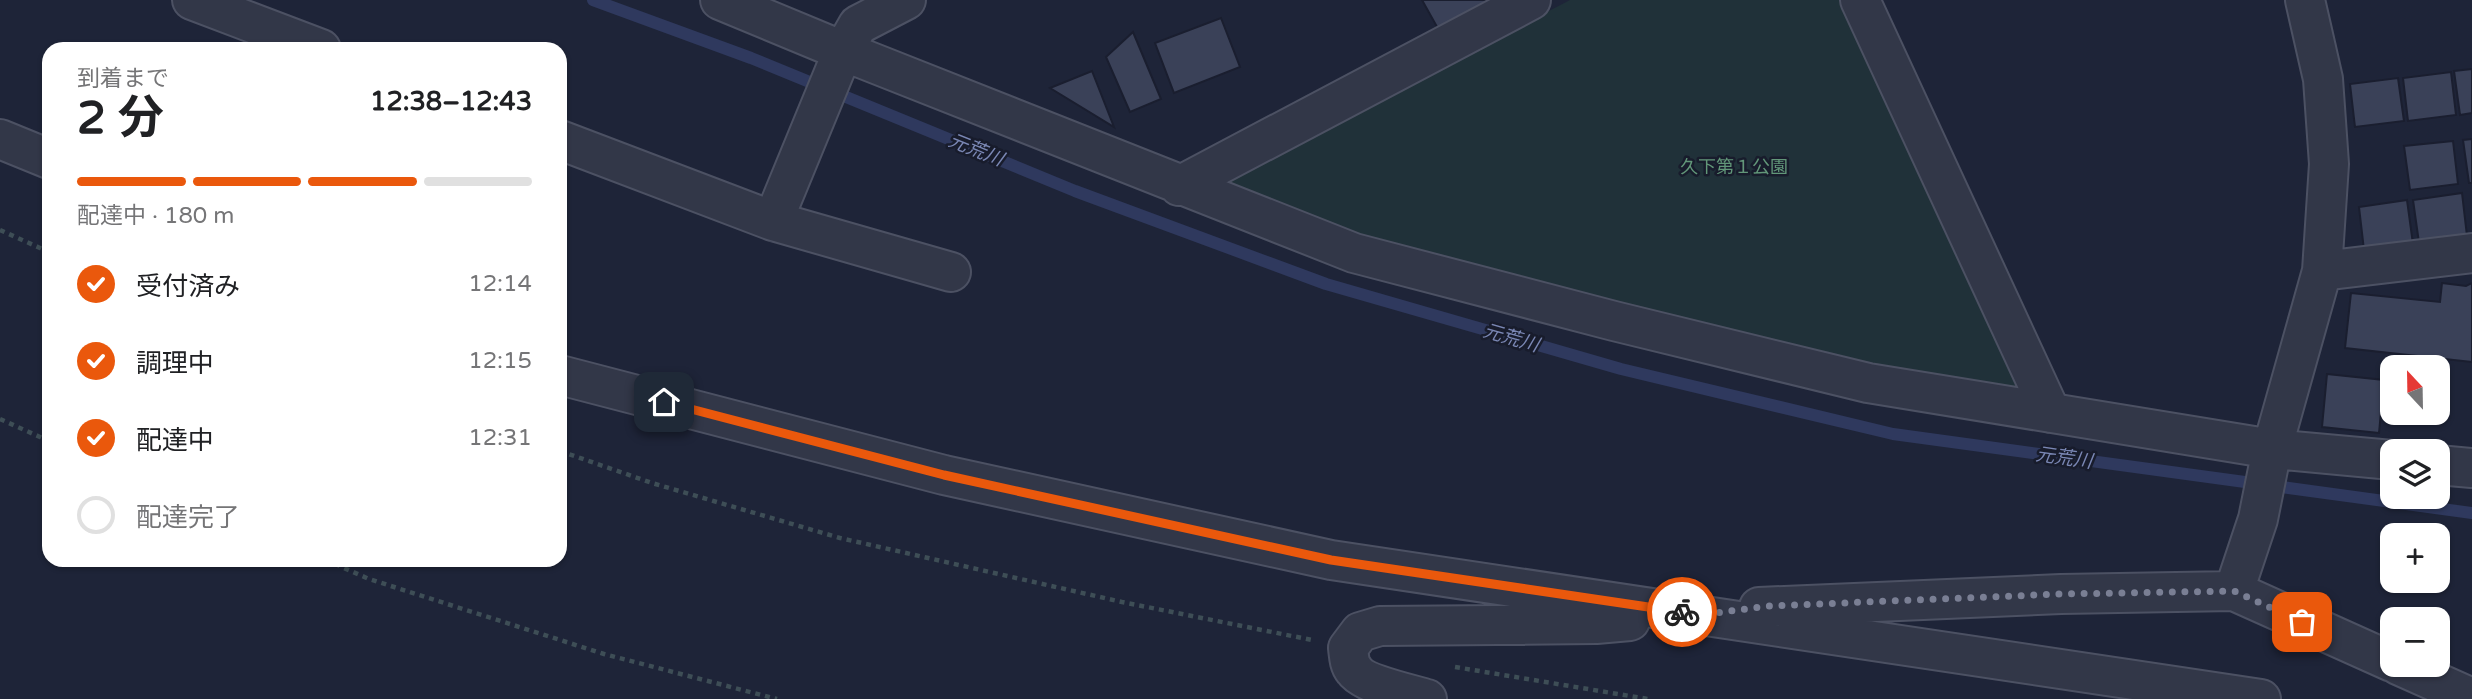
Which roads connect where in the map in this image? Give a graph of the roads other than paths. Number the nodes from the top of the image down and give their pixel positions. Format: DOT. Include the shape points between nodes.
graph roads {
  1 [pos="192,0"];
  2 [pos="720,0"];
  3 [pos="906,0"];
  4 [pos="1531,0"];
  5 [pos="1860,0"];
  6 [pos="2305,0"];
  7 [pos="303,42"];
  8 [pos="839,61"];
  9 [pos="0,139"];
  10 [pos="567,143"];
  11 [pos="42,156"];
  12 [pos="1179,186"];
  13 [pos="773,221"];
  14 [pos="2472,253"];
  15 [pos="2322,271"];
  16 [pos="951,272"];
  17 [pos="567,377"];
  18 [pos="2051,413"];
  19 [pos="2271,455"];
  20 [pos="2380,460"];
  21 [pos="2450,466"];
  22 [pos="2472,468"];
  23 [pos="2234,591"];
  24 [pos="1700,615"];
  25 [pos="2380,657"];
  26 [pos="2425,677"];
  27 [pos="2472,698"];
  28 [pos="1427,699"];
  29 [pos="2261,699"];
  1 -- 7 [label="street"];
  2 -- 8 [label="street"];
  3 -- 8 [label="street" via="858,25"];
  4 -- 12 [label="street"];
  5 -- 18 [label="street"];
  6 -- 15 [label="street" via="2323,79 2329,164"];
  8 -- 12 [label="street"];
  8 -- 13 [label="street"];
  9 -- 11 [label="street"];
  10 -- 13 [label="street"];
  12 -- 18 [label="street" via="1354,253 1614,321 1868,383"];
  13 -- 16 [label="street"];
  14 -- 15 [label="street"];
  15 -- 19 [label="street"];
  17 -- 24 [label="street" via="944,475 1331,560"];
  18 -- 19 [label="street"];
  19 -- 20 [label="street"];
  19 -- 23 [label="street" via="2258,519"];
  21 -- 22 [label="street"];
  23 -- 24 [label="street" via="1769,606"];
  23 -- 25 [label="street"];
  24 -- 28 [label="street" via="1596,624 1380,626 1360,632 1349,648 1355,673"];
  24 -- 29 [label="street"];
  26 -- 27 [label="street"];
}
